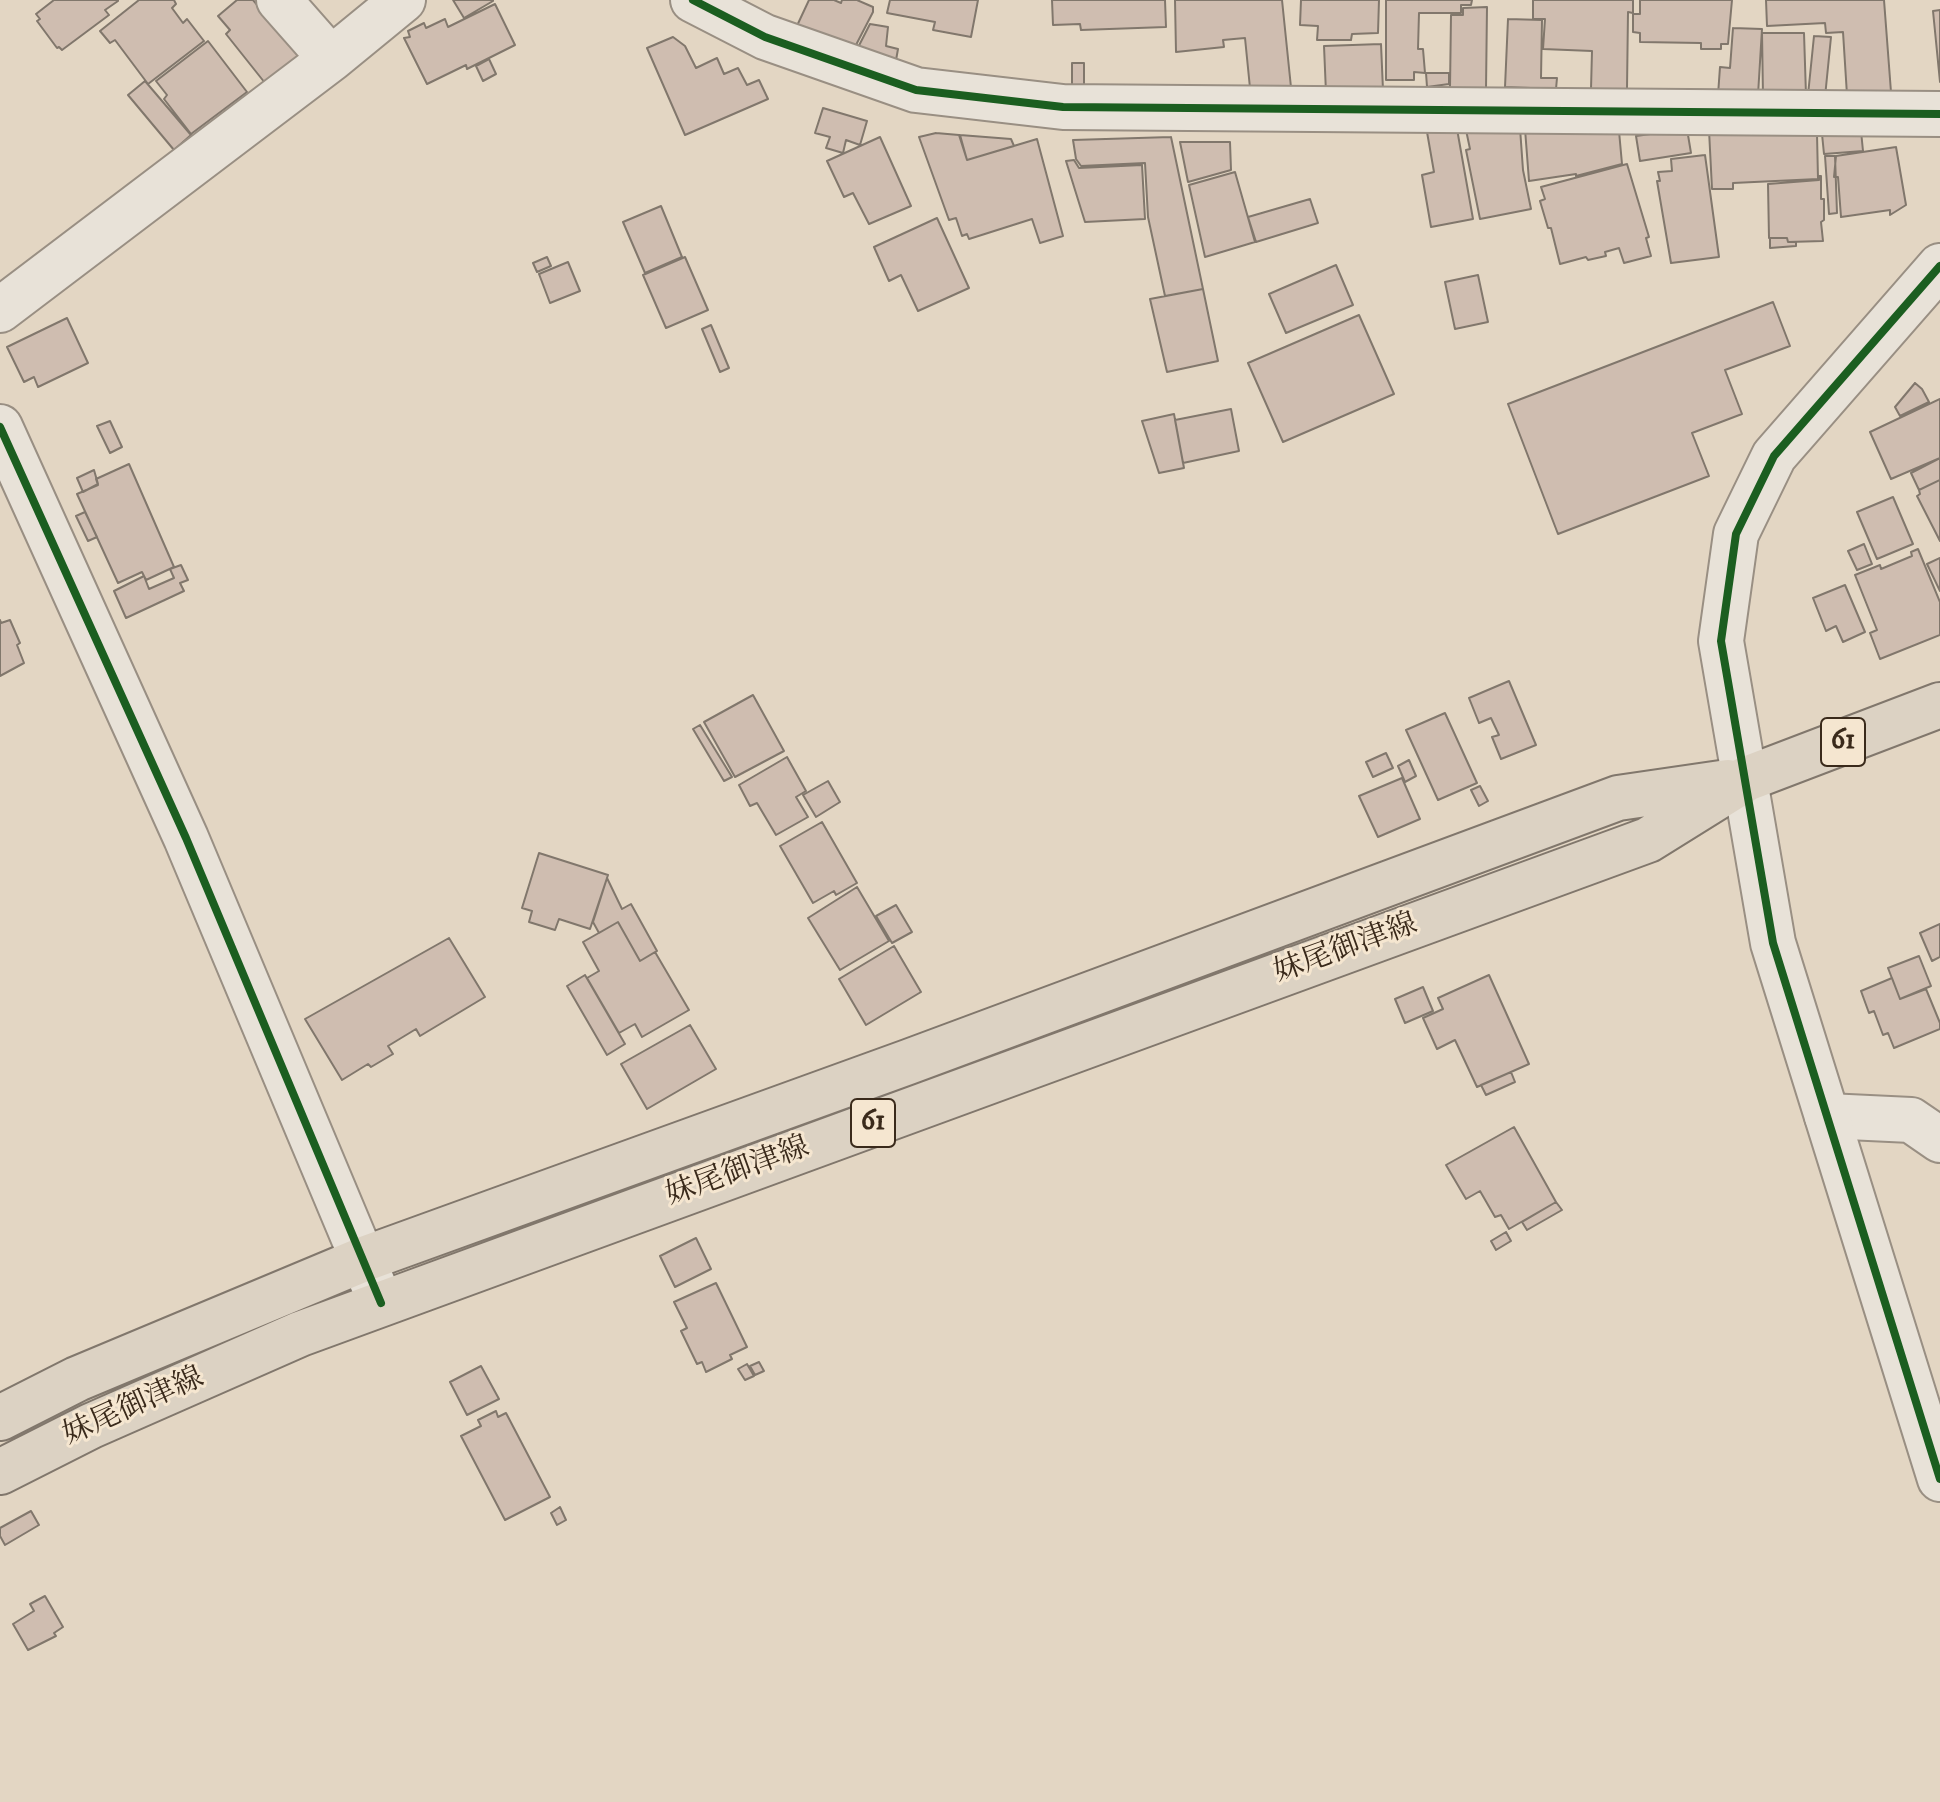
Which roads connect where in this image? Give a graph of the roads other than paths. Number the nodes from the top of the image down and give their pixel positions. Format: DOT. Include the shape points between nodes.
graph roads {
  1 [pos="279,0"];
  2 [pos="403,0"];
  3 [pos="693,0"];
  4 [pos="331,59"];
  5 [pos="1940,114"];
  6 [pos="1940,266"];
  7 [pos="0,310"];
  8 [pos="0,427"];
  9 [pos="1940,705"];
  10 [pos="1746,779"];
  11 [pos="1827,1116"];
  12 [pos="1940,1140"];
  13 [pos="364,1259"];
  14 [pos="381,1303"];
  15 [pos="0,1418"];
  16 [pos="0,1472"];
  17 [pos="1940,1479"];
  1 -- 4 [label="street"];
  2 -- 4 [label="street"];
  3 -- 5 [label="street" via="765,37 916,90 1063,107"];
  4 -- 7 [label="street"];
  6 -- 10 [label="street" via="1774,456 1736,534 1721,641"];
  8 -- 13 [label="street" via="186,838"];
  9 -- 10 [label="main road, 妹尾御津線 / 61"];
  10 -- 11 [label="street" via="1773,943"];
  10 -- 13 [label="main road, 妹尾御津線 / 61" via="1618,798"];
  10 -- 14 [label="main road, 妹尾御津線 / 61" via="1648,840"];
  11 -- 12 [label="street" via="1911,1120"];
  11 -- 17 [label="street"];
  13 -- 14 [label="street"];
  13 -- 15 [label="main road, 妹尾御津線 / 61" via="77,1379"];
  14 -- 16 [label="main road, 妹尾御津線 / 61" via="146,1402"];
}
